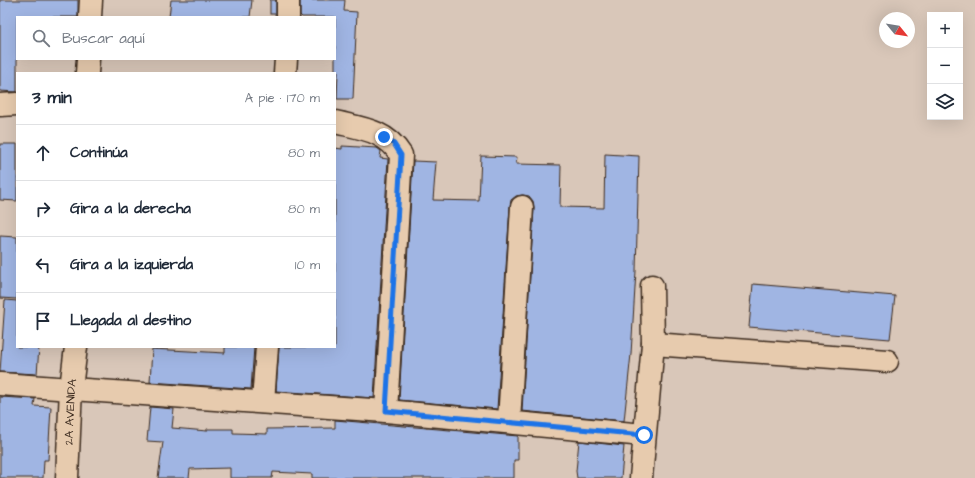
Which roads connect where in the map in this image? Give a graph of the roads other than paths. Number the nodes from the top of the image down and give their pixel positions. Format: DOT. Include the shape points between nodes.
graph roads {
  1 [pos="91,0"];
  2 [pos="288,0"];
  3 [pos="90,16"];
  4 [pos="288,16"];
  5 [pos="88,60"];
  6 [pos="286,60"];
  7 [pos="87,72"];
  8 [pos="285,72"];
  9 [pos="0,104"];
  10 [pos="16,104"];
  11 [pos="336,122"];
  12 [pos="522,207"];
  13 [pos="652,286"];
  14 [pos="653,344"];
  15 [pos="76,348"];
  16 [pos="267,348"];
  17 [pos="887,361"];
  18 [pos="0,384"];
  19 [pos="71,388"];
  20 [pos="263,402"];
  21 [pos="386,411"];
  22 [pos="509,421"];
  23 [pos="644,435"];
  24 [pos="68,478"];
  25 [pos="641,478"];
  1 -- 3 [label="street"];
  2 -- 4 [label="street"];
  5 -- 7 [label="street"];
  6 -- 8 [label="street"];
  9 -- 10 [label="street"];
  11 -- 21 [label="street" via="369,130 394,144 401,155"];
  12 -- 22 [label="street"];
  13 -- 14 [label="street"];
  14 -- 17 [label="street"];
  14 -- 23 [label="street"];
  15 -- 19 [label="street, 2A AVENIDA"];
  16 -- 20 [label="street"];
  18 -- 19 [label="street"];
  19 -- 20 [label="street"];
  19 -- 24 [label="street, 2A AVENIDA"];
  20 -- 21 [label="street"];
  21 -- 22 [label="street"];
  22 -- 23 [label="street"];
  23 -- 25 [label="street"];
}
